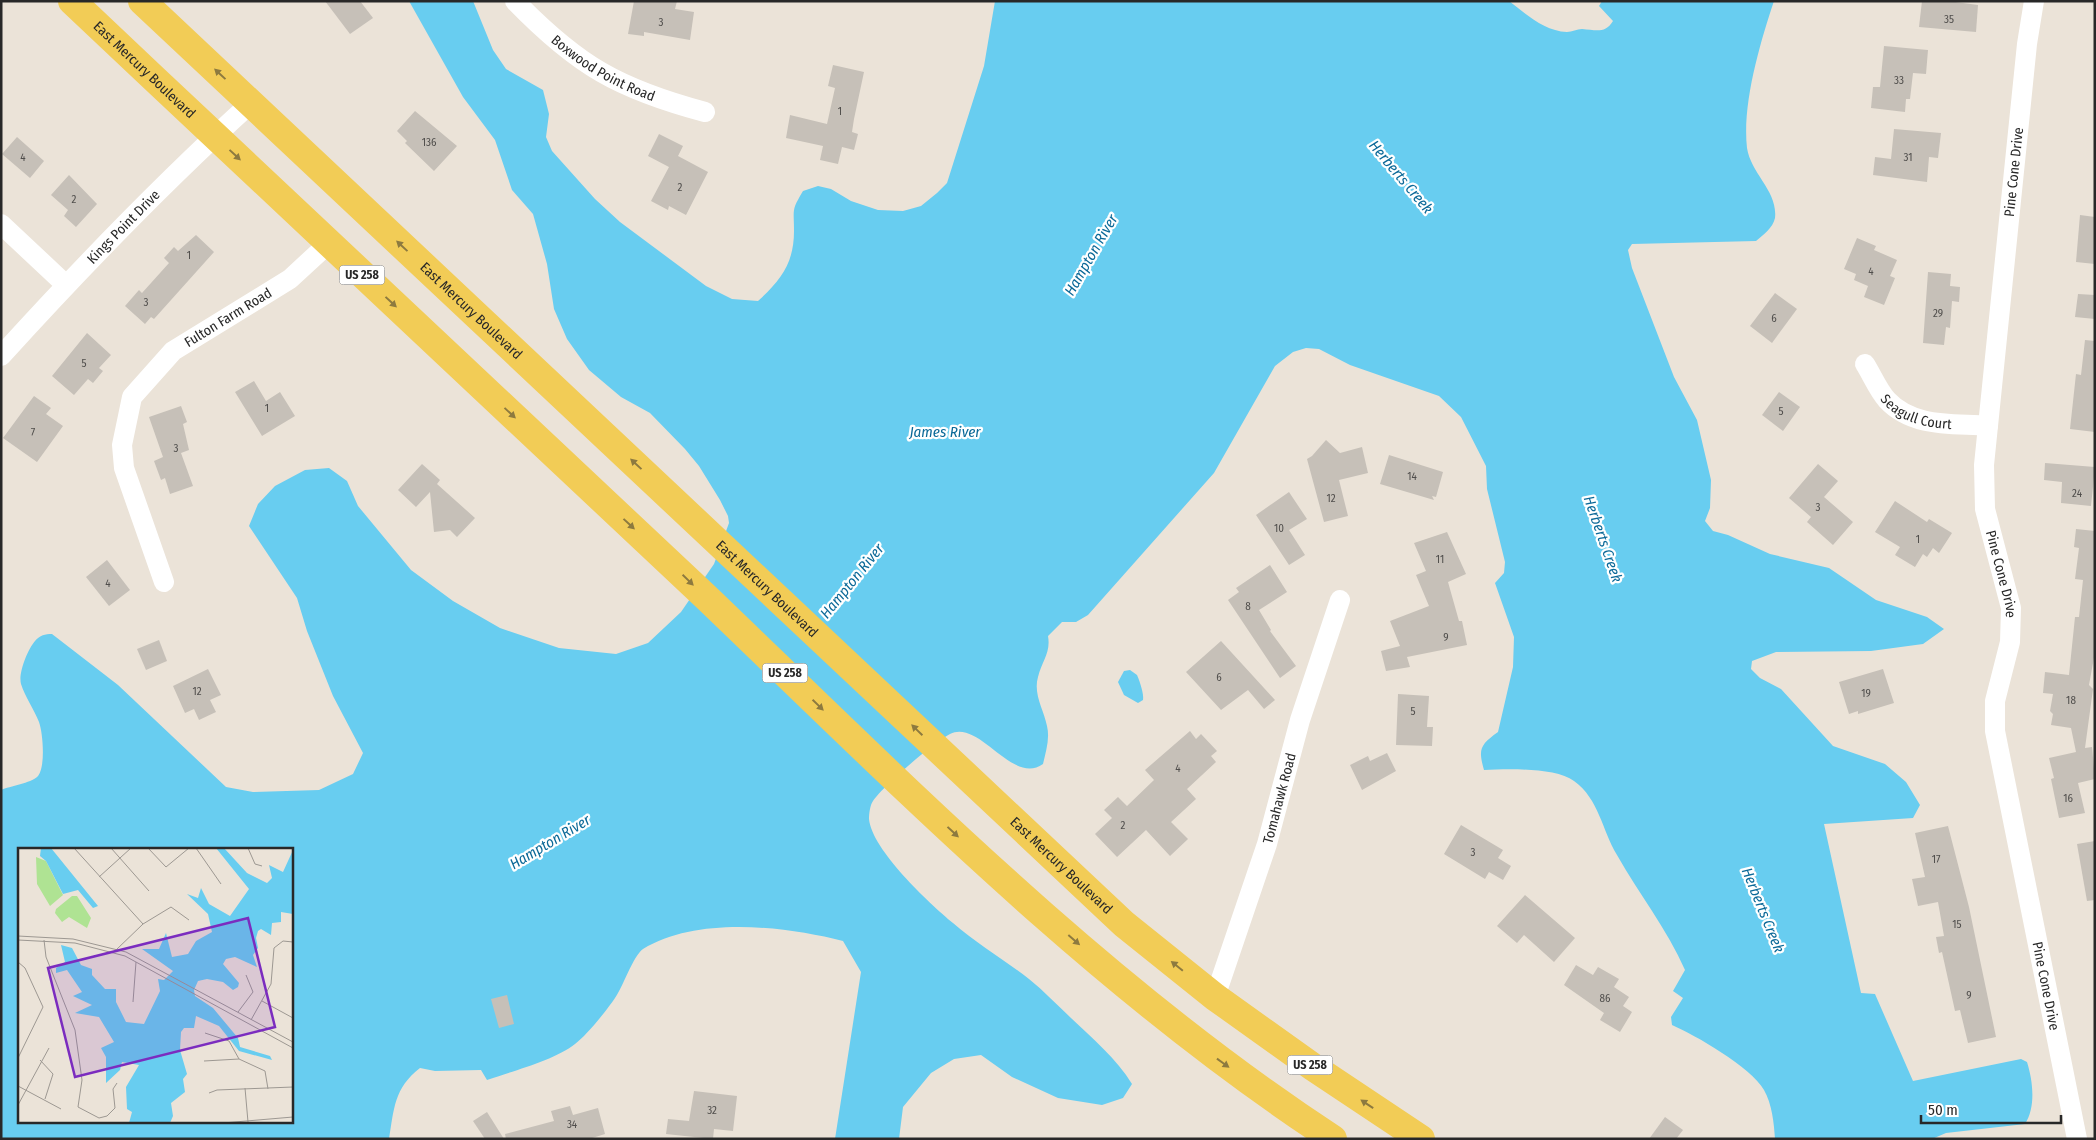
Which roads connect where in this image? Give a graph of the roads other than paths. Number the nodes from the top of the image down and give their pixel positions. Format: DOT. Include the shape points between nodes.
graph roads {
  1 [pos="72,1"];
  2 [pos="142,1"];
  3 [pos="515,1"];
  4 [pos="2034,1"];
  5 [pos="251,103"];
  6 [pos="705,112"];
  7 [pos="215,136"];
  8 [pos="1,224"];
  9 [pos="328,243"];
  10 [pos="66,285"];
  11 [pos="1,356"];
  12 [pos="1865,364"];
  13 [pos="1988,426"];
  14 [pos="164,582"];
  15 [pos="1340,600"];
  16 [pos="1215,997"];
  17 [pos="1410,1136"];
  18 [pos="1333,1139"];
  19 [pos="2077,1139"];
  1 -- 7 [label="main road, East Mercury Boulevard / US 258"];
  5 -- 2 [label="main road, East Mercury Boulevard / US 258, one-way"];
  3 -- 6 [label="street, Boxwood Point Road" via="545,32 603,75 659,100"];
  4 -- 13 [label="street, Pine Cone Drive"];
  5 -- 7 [label="street, Kings Point Drive"];
  16 -- 5 [label="main road, East Mercury Boulevard / US 258, one-way" via="1124,924"];
  7 -- 9 [label="main road, East Mercury Boulevard / US 258, one-way"];
  7 -- 10 [label="street, Kings Point Drive"];
  8 -- 10 [label="street"];
  9 -- 14 [label="street, Fulton Farm Road" via="290,279 174,351 132,397 122,445 124,468"];
  9 -- 18 [label="main road, East Mercury Boulevard / US 258, one-way" via="917,799 1081,946 1184,1034"];
  10 -- 11 [label="street, Kings Point Drive"];
  12 -- 13 [label="street, Seagull Court" via="1886,399 1903,413 1928,422"];
  13 -- 19 [label="street, Pine Cone Drive" via="1984,465 1985,509 2011,608 2010,642 1995,701 1995,731"];
  15 -- 16 [label="street, Tomahawk Road" via="1300,720 1267,844"];
  17 -- 16 [label="main road, East Mercury Boulevard / US 258, one-way"];
}
